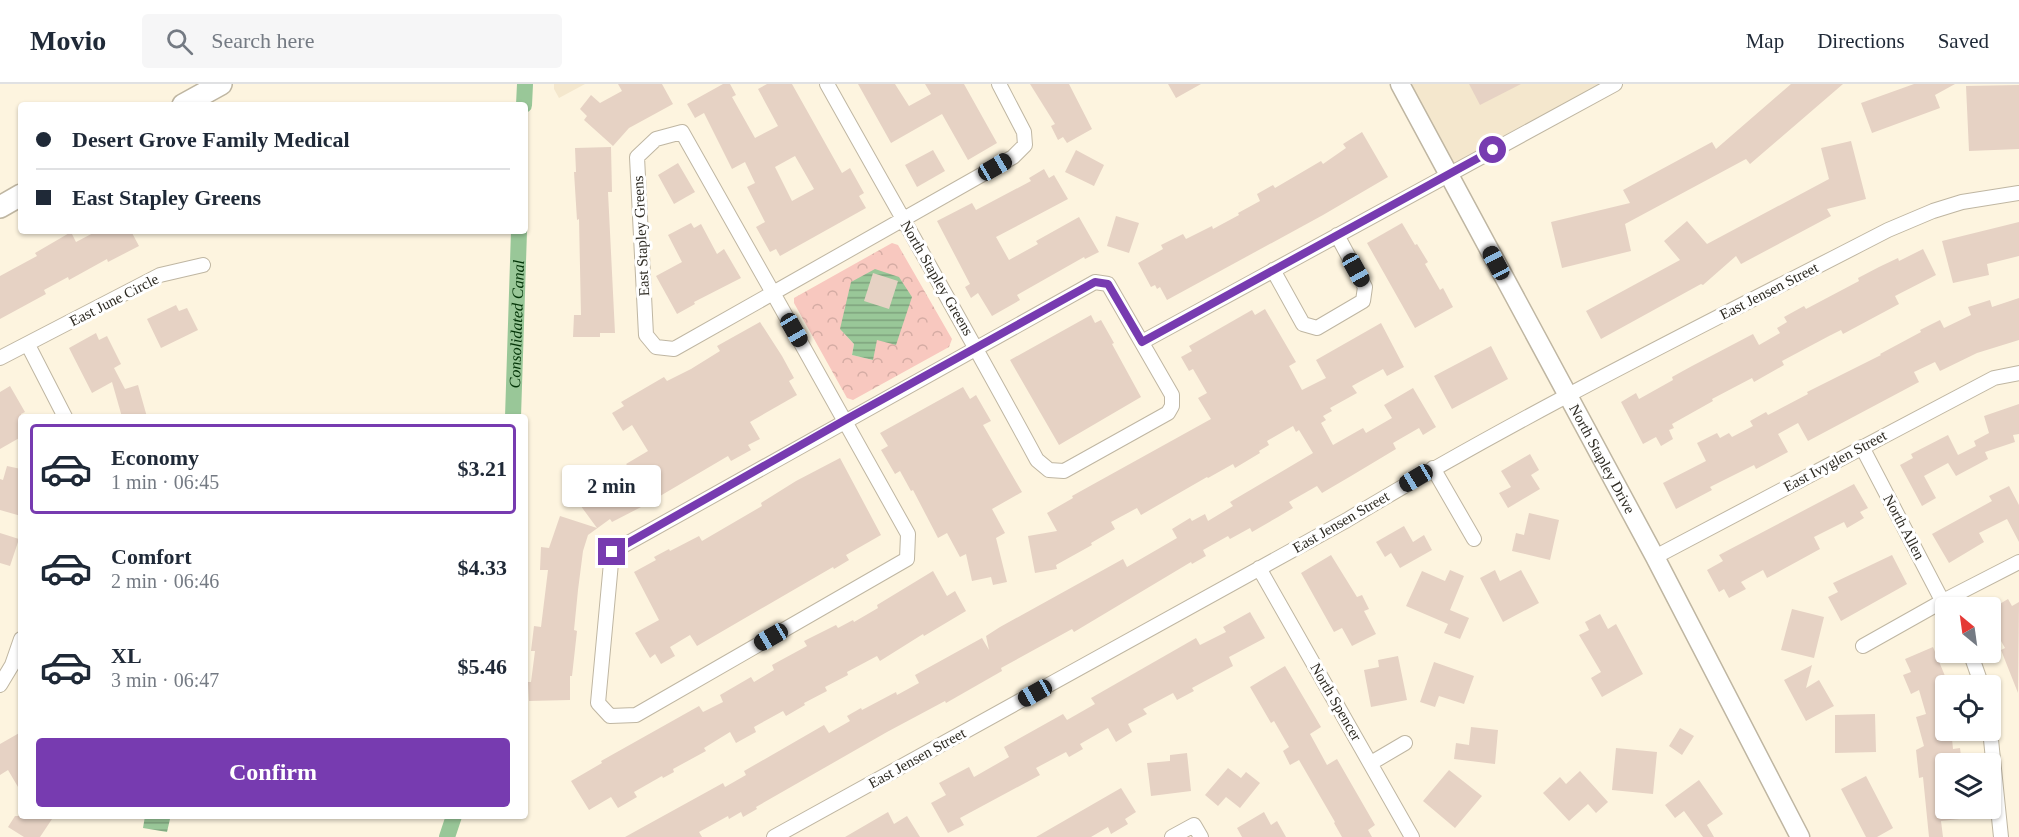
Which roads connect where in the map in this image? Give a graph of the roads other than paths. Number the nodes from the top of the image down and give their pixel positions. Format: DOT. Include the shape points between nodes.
graph roads {
  1 [pos="221,84"];
  2 [pos="827,84"];
  3 [pos="999,84"];
  4 [pos="1400,84"];
  5 [pos="1615,84"];
  6 [pos="188,102"];
  7 [pos="1448,174"];
  8 [pos="2019,193"];
  9 [pos="18,197"];
  10 [pos="0,207"];
  11 [pos="903,220"];
  12 [pos="1337,235"];
  13 [pos="203,265"];
  14 [pos="1273,270"];
  15 [pos="773,294"];
  16 [pos="1142,342"];
  17 [pos="28,345"];
  18 [pos="976,347"];
  19 [pos="0,358"];
  20 [pos="2019,373"];
  21 [pos="1567,395"];
  22 [pos="63,414"];
  23 [pos="845,420"];
  24 [pos="1862,447"];
  25 [pos="1433,468"];
  26 [pos="1474,539"];
  27 [pos="1655,557"];
  28 [pos="2019,562"];
  29 [pos="1259,568"];
  30 [pos="1941,597"];
  31 [pos="1957,597"];
  32 [pos="1935,609"];
  33 [pos="1863,646"];
  34 [pos="18,648"];
  35 [pos="0,685"];
  36 [pos="1991,741"];
  37 [pos="1405,743"];
  38 [pos="1371,763"];
  39 [pos="1198,831"];
  40 [pos="774,837"];
  41 [pos="1172,837"];
  42 [pos="1412,837"];
  43 [pos="1800,837"];
  44 [pos="2001,837"];
  1 -- 6 [label="main road"];
  2 -- 11 [label="street, North Stapley Greens"];
  3 -- 11 [label="street, East Stapley Greens" via="1024,132 1025,145 1013,157"];
  4 -- 7 [label="main road, North Stapley Drive"];
  5 -- 7 [label="street"];
  7 -- 12 [label="street"];
  7 -- 21 [label="main road, North Stapley Drive"];
  8 -- 21 [label="street, East Jensen Street" via="1962,202 1888,230"];
  9 -- 10 [label="main road"];
  11 -- 15 [label="street, East Stapley Greens"];
  11 -- 18 [label="street, North Stapley Greens"];
  12 -- 14 [label="street"];
  12 -- 14 [label="street" via="1365,287 1364,301 1317,328 1302,324"];
  13 -- 17 [label="street, East June Circle" via="160,275"];
  14 -- 16 [label="street"];
  15 -- 15 [label="street, East Stapley Greens" via="674,349 656,347 646,335 637,157 656,139 682,132"];
  15 -- 23 [label="street"];
  16 -- 18 [label="street" via="1108,284 1095,282"];
  16 -- 18 [label="street, North Stapley Greens" via="1172,394 1168,413 1064,471 1049,470 1037,460"];
  17 -- 19 [label="street, East June Circle"];
  17 -- 22 [label="street"];
  18 -- 23 [label="street"];
  20 -- 24 [label="street, East Ivyglen Street" via="1994,378"];
  21 -- 25 [label="street, East Jensen Street"];
  21 -- 27 [label="main road, North Stapley Drive"];
  23 -- 23 [label="street" via="908,534 907,559 636,715 610,716 598,704 612,552"];
  24 -- 27 [label="street, East Ivyglen Street"];
  24 -- 30 [label="street, North Allen"];
  25 -- 26 [label="street"];
  25 -- 29 [label="street, East Jensen Street"];
  27 -- 43 [label="main road, North Stapley Drive"];
  28 -- 31 [label="street"];
  29 -- 38 [label="street, North Spencer"];
  29 -- 40 [label="street, East Jensen Street"];
  32 -- 33 [label="street"];
  34 -- 35 [label="street"];
  36 -- 44 [label="street"];
  37 -- 38 [label="street"];
  38 -- 42 [label="street, North Spencer"];
  39 -- 41 [label="street"];
}
